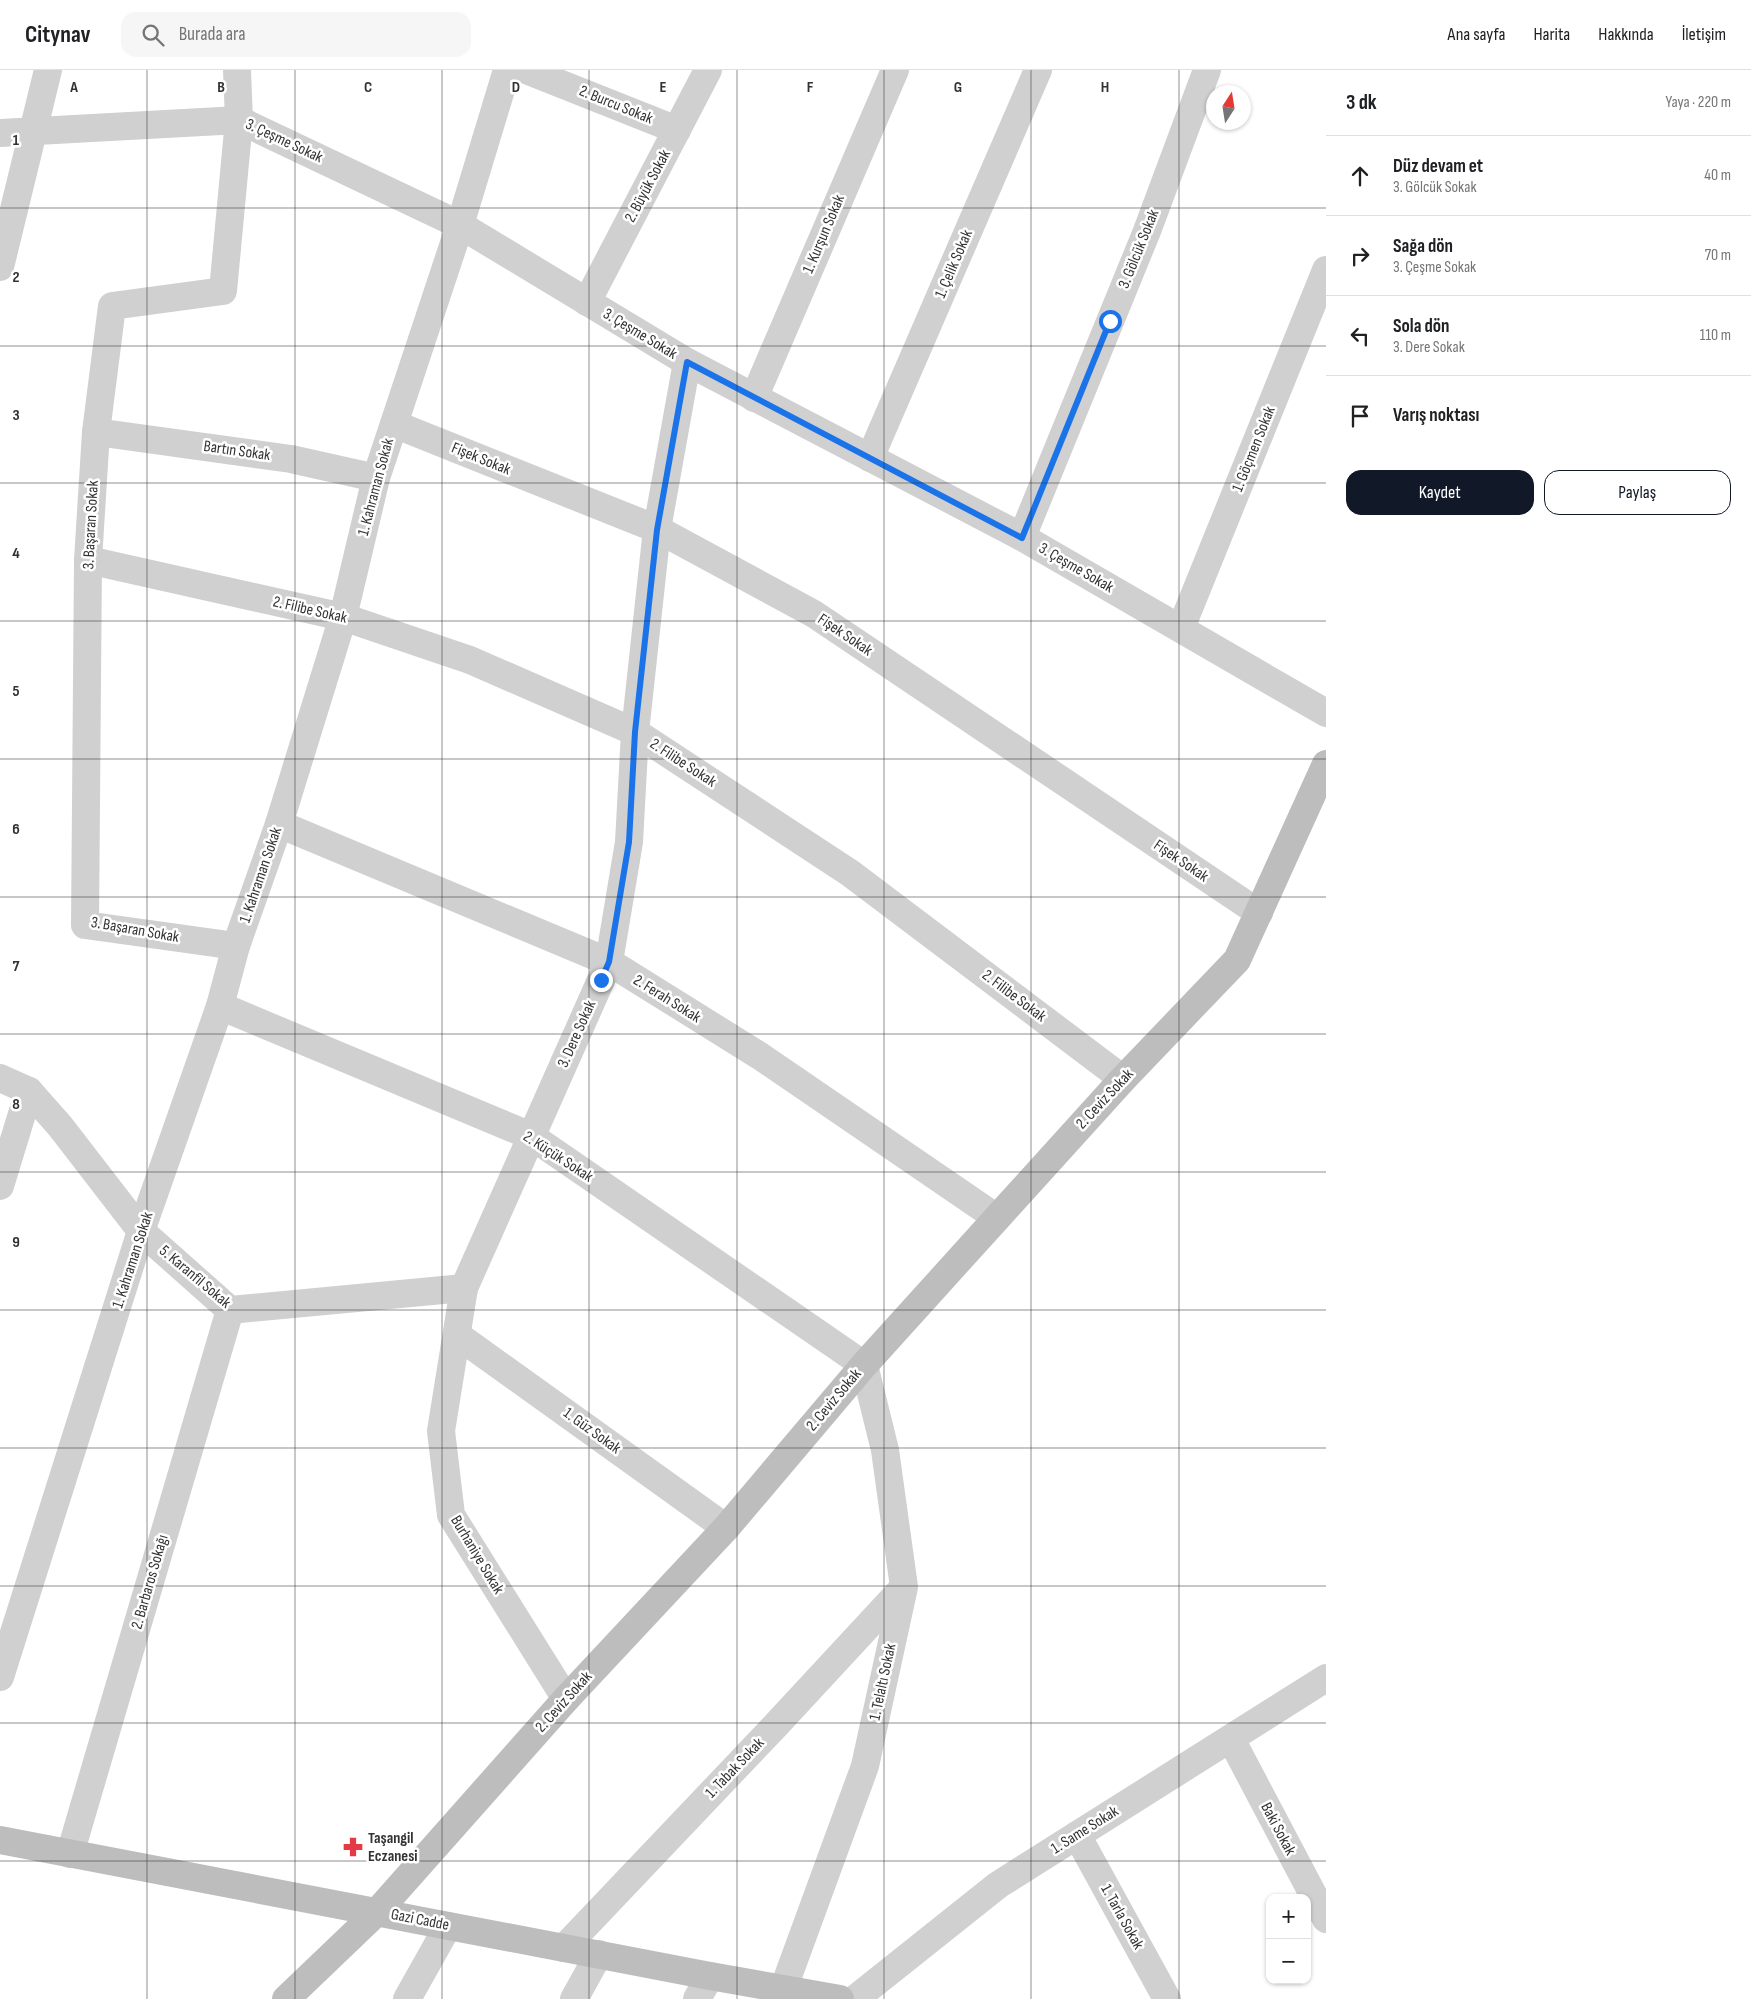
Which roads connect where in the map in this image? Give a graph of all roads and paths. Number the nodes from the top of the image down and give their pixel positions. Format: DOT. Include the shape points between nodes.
graph roads {
  1 [pos="48,70"];
  2 [pos="237,70"];
  3 [pos="507,70"];
  4 [pos="526,70"];
  5 [pos="708,70"];
  6 [pos="895,70"];
  7 [pos="1038,70"];
  8 [pos="1207,70"];
  9 [pos="239,120"];
  10 [pos="34,130"];
  11 [pos="677,130"];
  12 [pos="0,133"];
  13 [pos="460,225"];
  14 [pos="0,267"];
  15 [pos="1326,270"];
  16 [pos="587,302"];
  17 [pos="687,362"];
  18 [pos="754,398"];
  19 [pos="394,424"];
  20 [pos="96,432"];
  21 [pos="870,458"];
  22 [pos="376,478"];
  23 [pos="657,530"];
  24 [pos="1022,538"];
  25 [pos="88,560"];
  26 [pos="343,617"];
  27 [pos="1182,628"];
  28 [pos="1326,713"];
  29 [pos="635,732"];
  30 [pos="1326,764"];
  31 [pos="279,824"];
  32 [pos="1259,914"];
  33 [pos="236,946"];
  34 [pos="609,962"];
  35 [pos="220,1006"];
  36 [pos="0,1078"];
  37 [pos="1123,1079"];
  38 [pos="30,1091"];
  39 [pos="531,1136"];
  40 [pos="0,1186"];
  41 [pos="997,1218"];
  42 [pos="141,1231"];
  43 [pos="464,1288"];
  44 [pos="230,1310"];
  45 [pos="457,1335"];
  46 [pos="864,1365"];
  47 [pos="726,1528"];
  48 [pos="904,1587"];
  49 [pos="0,1677"];
  50 [pos="1326,1678"];
  51 [pos="566,1699"];
  52 [pos="1231,1739"];
  53 [pos="1076,1835"];
  54 [pos="0,1840"];
  55 [pos="70,1854"];
  56 [pos="377,1912"];
  57 [pos="1326,1919"];
  58 [pos="448,1926"];
  59 [pos="564,1948"];
  60 [pos="600,1954"];
  61 [pos="710,1976"];
  62 [pos="784,1990"];
  63 [pos="286,1999"];
  64 [pos="407,1999"];
  65 [pos="574,1999"];
  66 [pos="697,1999"];
  67 [pos="840,1999"];
  68 [pos="855,1999"];
  69 [pos="1168,1999"];
  1 -- 10 [label="street"];
  2 -- 9 [label="street, 3. Başaran Sokak"];
  3 -- 13 [label="street, 1. Kahraman Sokak"];
  4 -- 11 [label="street, 2. Burcu Sokak"];
  5 -- 11 [label="street, 2. Büyük Sokak"];
  6 -- 18 [label="street, 1. Kurşun Sokak"];
  7 -- 21 [label="street, 1. Çelik Sokak"];
  8 -- 24 [label="street, 3. Gölcük Sokak" via="1147,231"];
  9 -- 10 [label="street, 3. Çeşme Sokak"];
  9 -- 13 [label="street, 3. Çeşme Sokak"];
  9 -- 20 [label="street, 3. Başaran Sokak" via="223,291 112,306"];
  10 -- 12 [label="street, 3. Çeşme Sokak"];
  10 -- 14 [label="street"];
  11 -- 16 [label="street, 2. Büyük Sokak"];
  13 -- 16 [label="street, 3. Çeşme Sokak"];
  13 -- 19 [label="street, 1. Kahraman Sokak"];
  15 -- 27 [label="street, 1. Göçmen Sokak"];
  16 -- 17 [label="street, 3. Çeşme Sokak"];
  17 -- 18 [label="street, 3. Çeşme Sokak"];
  17 -- 23 [label="street, 3. Dere Sokak"];
  18 -- 21 [label="street, 3. Çeşme Sokak"];
  19 -- 22 [label="street, 1. Kahraman Sokak"];
  19 -- 23 [label="street, Fişek Sokak"];
  20 -- 22 [label="street, Bartın Sokak" via="291,459"];
  20 -- 25 [label="street, 3. Başaran Sokak"];
  21 -- 24 [label="street, 3. Çeşme Sokak"];
  22 -- 26 [label="street, 1. Kahraman Sokak"];
  23 -- 29 [label="street, 3. Dere Sokak"];
  23 -- 32 [label="street, Fişek Sokak" via="814,614"];
  24 -- 27 [label="street, 3. Çeşme Sokak"];
  25 -- 26 [label="street, 2. Filibe Sokak"];
  25 -- 33 [label="street, 3. Başaran Sokak" via="85,925"];
  26 -- 29 [label="street, 2. Filibe Sokak" via="470,660"];
  26 -- 31 [label="street, 1. Kahraman Sokak"];
  27 -- 28 [label="street, 3. Çeşme Sokak"];
  29 -- 34 [label="street, 3. Dere Sokak" via="629,842"];
  29 -- 37 [label="street, 2. Filibe Sokak" via="850,873"];
  30 -- 32 [label="main road, 2. Ceviz Sokak"];
  31 -- 33 [label="street, 1. Kahraman Sokak"];
  31 -- 34 [label="street, 2. Ferah Sokak"];
  32 -- 37 [label="main road, 2. Ceviz Sokak" via="1238,960"];
  33 -- 35 [label="street, 1. Kahraman Sokak"];
  34 -- 39 [label="street, 3. Dere Sokak"];
  34 -- 41 [label="street, 2. Ferah Sokak" via="760,1056"];
  35 -- 39 [label="street, 2. Küçük Sokak"];
  35 -- 42 [label="street, 1. Kahraman Sokak"];
  36 -- 38 [label="street, 5. Karanfil Sokak"];
  37 -- 41 [label="main road, 2. Ceviz Sokak"];
  38 -- 40 [label="street"];
  38 -- 42 [label="street, 5. Karanfil Sokak"];
  39 -- 43 [label="street, 3. Dere Sokak"];
  39 -- 46 [label="street, 2. Küçük Sokak"];
  41 -- 46 [label="main road, 2. Ceviz Sokak"];
  42 -- 44 [label="street, 5. Karanfil Sokak"];
  42 -- 49 [label="street, 1. Kahraman Sokak"];
  43 -- 44 [label="street, 5. Karanfil Sokak"];
  43 -- 45 [label="street, 3. Dere Sokak"];
  44 -- 55 [label="street, 2. Barbaros Sokağı"];
  45 -- 47 [label="street, 1. Güz Sokak"];
  45 -- 51 [label="street, Burhaniye Sokak" via="441,1430 451,1515"];
  46 -- 47 [label="main road, 2. Ceviz Sokak"];
  46 -- 48 [label="street, 1. Telaltı Sokak" via="885,1450"];
  47 -- 51 [label="main road, 2. Ceviz Sokak"];
  48 -- 59 [label="street, 1. Tabak Sokak"];
  48 -- 62 [label="street, 1. Telaltı Sokak" via="865,1766"];
  50 -- 52 [label="street, 1. Same Sokak"];
  51 -- 56 [label="main road, 2. Ceviz Sokak"];
  52 -- 53 [label="street, 1. Same Sokak"];
  52 -- 57 [label="street, Baki Sokak"];
  53 -- 68 [label="street, 1. Same Sokak" via="998,1885"];
  53 -- 69 [label="street, 1. Tarla Sokak"];
  54 -- 55 [label="main road, Gazi Cadde"];
  55 -- 56 [label="main road, Gazi Cadde"];
  56 -- 58 [label="main road, Gazi Cadde"];
  56 -- 63 [label="main road, 2. Ceviz Sokak"];
  58 -- 59 [label="main road, Gazi Cadde"];
  58 -- 64 [label="street"];
  59 -- 60 [label="main road, Gazi Cadde"];
  60 -- 61 [label="main road, Gazi Cadde"];
  60 -- 65 [label="street"];
  61 -- 62 [label="main road, Gazi Cadde"];
  61 -- 66 [label="street"];
  62 -- 67 [label="main road, Gazi Cadde"];
}
